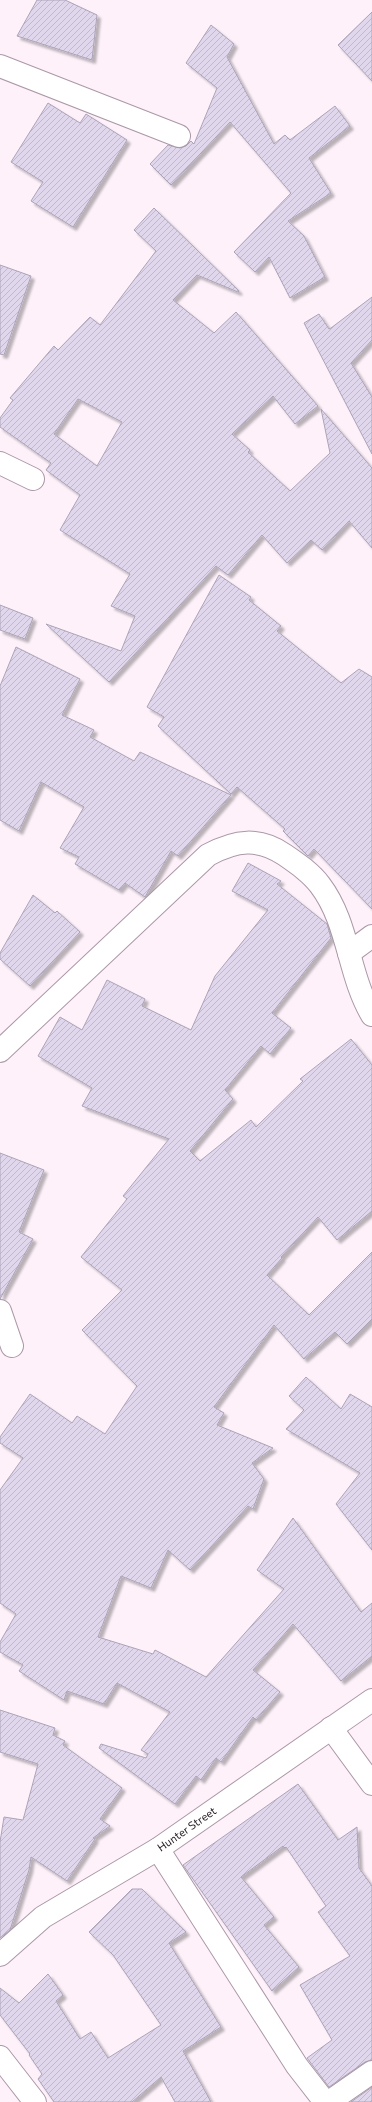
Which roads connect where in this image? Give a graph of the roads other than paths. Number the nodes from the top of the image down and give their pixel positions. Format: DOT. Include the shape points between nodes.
graph roads {
  1 [pos="0,66"];
  2 [pos="179,136"];
  3 [pos="0,463"];
  4 [pos="33,479"];
  5 [pos="372,936"];
  6 [pos="349,953"];
  7 [pos="372,1015"];
  8 [pos="0,1051"];
  9 [pos="0,1311"];
  10 [pos="12,1346"];
  11 [pos="372,1700"];
  12 [pos="331,1728"];
  13 [pos="372,1784"];
  14 [pos="158,1849"];
  15 [pos="0,1955"];
  16 [pos="0,2057"];
  17 [pos="372,2072"];
  18 [pos="35,2102"];
  19 [pos="325,2102"];
  20 [pos="329,2102"];
  1 -- 2 [label="street"];
  3 -- 4 [label="street"];
  5 -- 6 [label="street"];
  6 -- 7 [label="street" via="355,980"];
  6 -- 8 [label="street" via="333,907 320,885 301,866 279,851 259,843 244,842 225,846 208,855"];
  9 -- 10 [label="street"];
  11 -- 12 [label="street, Hunter Street"];
  12 -- 13 [label="street"];
  12 -- 14 [label="street, Hunter Street"];
  14 -- 15 [label="street, Hunter Street" via="44,1917"];
  14 -- 19 [label="street" via="297,2066"];
  16 -- 18 [label="street"];
  17 -- 20 [label="street"];
}
